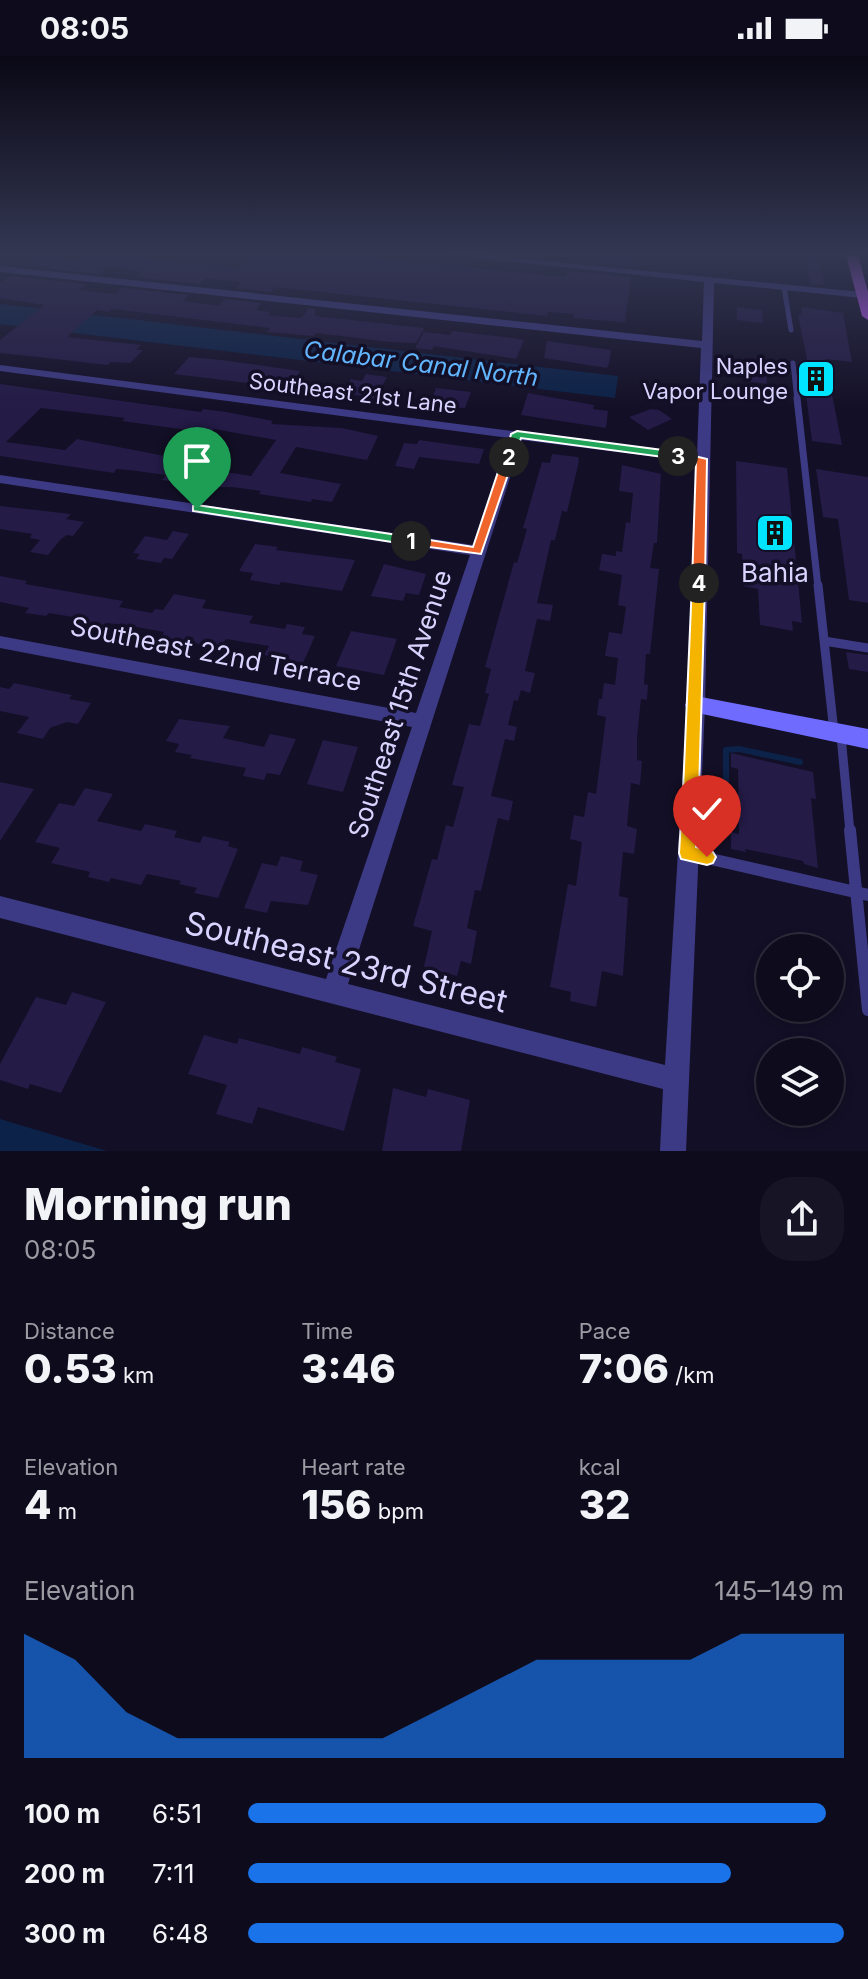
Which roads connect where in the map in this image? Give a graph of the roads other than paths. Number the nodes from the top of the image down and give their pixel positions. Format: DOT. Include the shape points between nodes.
graph roads {
  1 [pos="344,306"];
  2 [pos="707,306"];
  3 [pos="787,306"];
  4 [pos="791,330"];
  5 [pos="705,345"];
  6 [pos="793,363"];
  7 [pos="0,368"];
  8 [pos="517,434"];
  9 [pos="701,459"];
  10 [pos="0,479"];
  11 [pos="477,551"];
  12 [pos="824,641"];
  13 [pos="0,642"];
  14 [pos="868,648"];
  15 [pos="696,705"];
  16 [pos="421,721"];
  17 [pos="838,734"];
  18 [pos="868,739"];
  19 [pos="687,853"];
  20 [pos="855,892"];
  21 [pos="868,895"];
  22 [pos="0,907"];
  23 [pos="334,991"];
  24 [pos="868,1010"];
  25 [pos="676,1080"];
  26 [pos="673,1151"];
  1 -- 5 [label="street"];
  2 -- 5 [label="street"];
  3 -- 4 [label="lane"];
  5 -- 9 [label="street"];
  6 -- 12 [label="lane"];
  7 -- 8 [label="street, Southeast 21st Lane"];
  8 -- 9 [label="street, Southeast 21st Lane"];
  8 -- 11 [label="street, Southeast 15th Avenue"];
  9 -- 15 [label="street"];
  10 -- 11 [label="street"];
  11 -- 16 [label="street, Southeast 15th Avenue"];
  12 -- 14 [label="lane"];
  12 -- 17 [label="lane"];
  13 -- 16 [label="street, Southeast 22nd Terrace"];
  15 -- 17 [label="street"];
  15 -- 19 [label="street"];
  16 -- 23 [label="street, Southeast 15th Avenue"];
  17 -- 18 [label="street"];
  17 -- 20 [label="lane"];
  19 -- 20 [label="lane"];
  19 -- 25 [label="street"];
  20 -- 21 [label="lane"];
  20 -- 24 [label="lane"];
  22 -- 23 [label="street, Southeast 23rd Street"];
  23 -- 25 [label="street, Southeast 23rd Street"];
  25 -- 26 [label="street"];
}
